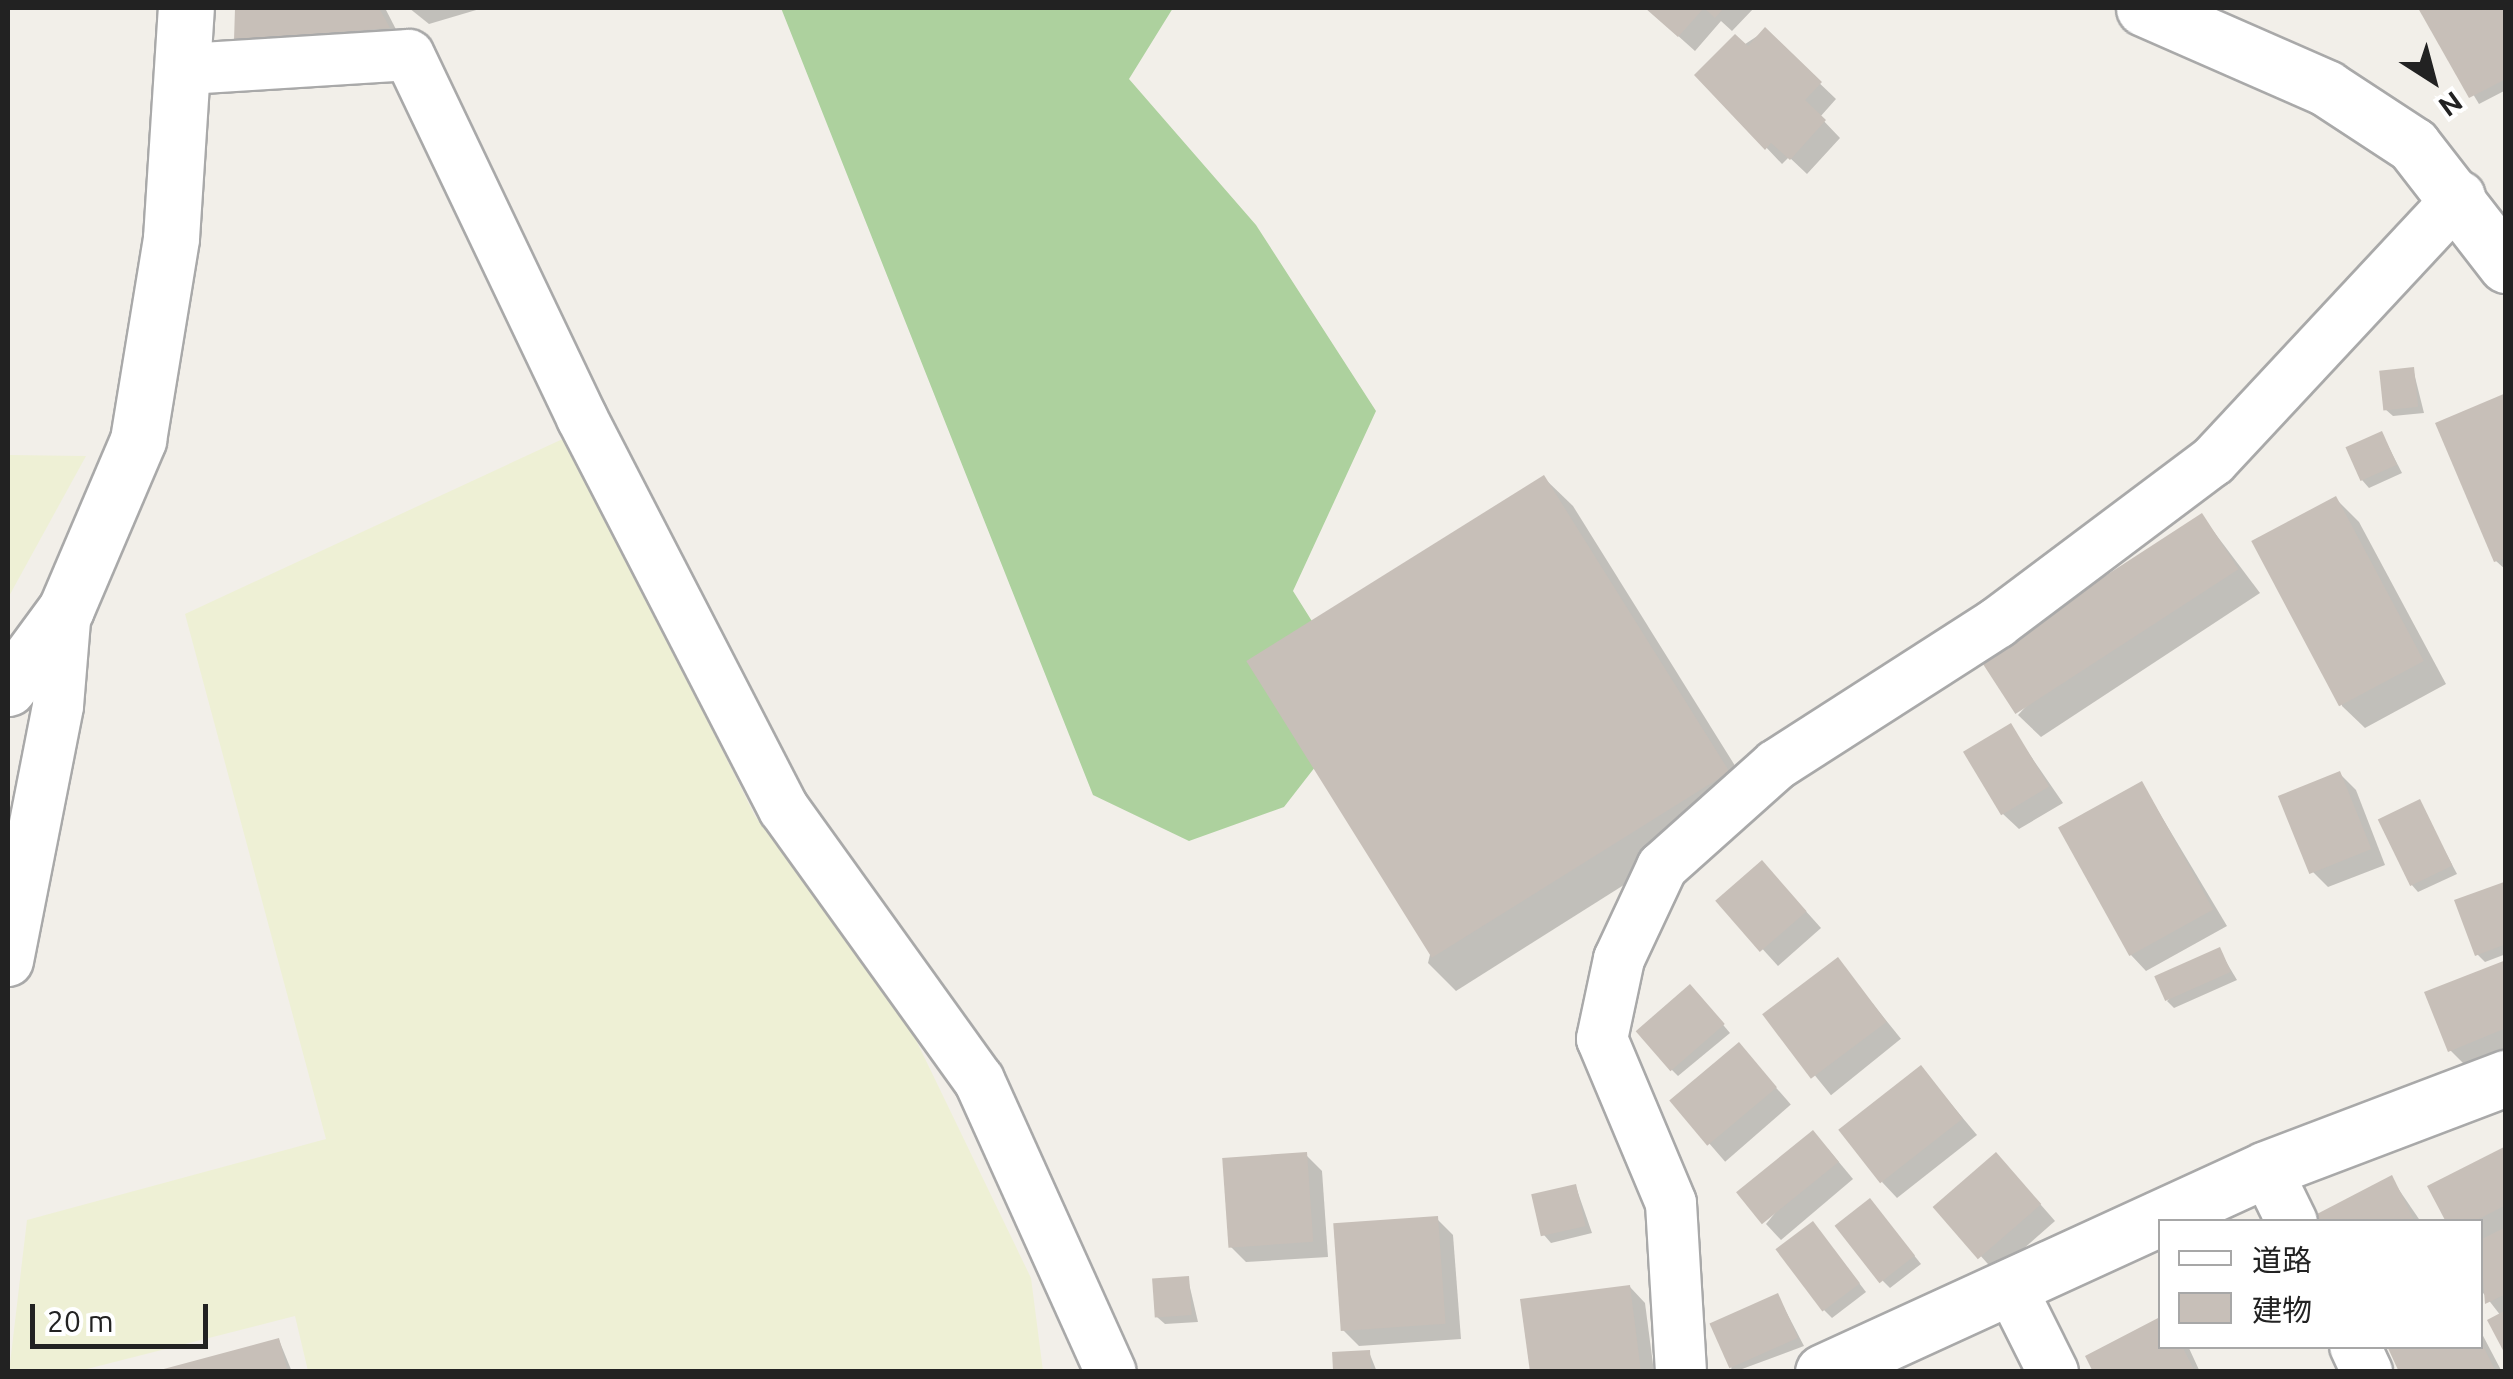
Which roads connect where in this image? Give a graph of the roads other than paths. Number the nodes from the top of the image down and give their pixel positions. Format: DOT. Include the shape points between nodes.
graph roads {
  1 [pos="186,8"];
  2 [pos="2144,8"];
  3 [pos="188,70"];
  4 [pos="2460,196"];
  5 [pos="2506,266"];
  6 [pos="66,609"];
  7 [pos="8,688"];
  8 [pos="8,960"];
  9 [pos="2506,1078"];
  10 [pos="2266,1169"];
  11 [pos="2291,1219"];
  12 [pos="2010,1286"];
  13 [pos="2356,1349"];
  14 [pos="1112,1372"];
  15 [pos="1681,1372"];
  16 [pos="1823,1372"];
  17 [pos="2053,1372"];
  18 [pos="2367,1372"];
  1 -- 3 [label="street"];
  2 -- 4 [label="street" via="2326,88 2413,145"];
  3 -- 6 [label="street" via="158,348 138,440"];
  3 -- 14 [label="street" via="409,54 582,418 784,809 979,1080"];
  4 -- 5 [label="street"];
  4 -- 15 [label="street" via="2214,461 1997,624 1776,764 1662,867 1619,958 1602,1039 1671,1203"];
  6 -- 7 [label="street"];
  6 -- 8 [label="street" via="58,706"];
  9 -- 10 [label="street"];
  10 -- 11 [label="street"];
  10 -- 12 [label="street"];
  12 -- 16 [label="street"];
  12 -- 17 [label="street"];
  13 -- 18 [label="street"];
}
